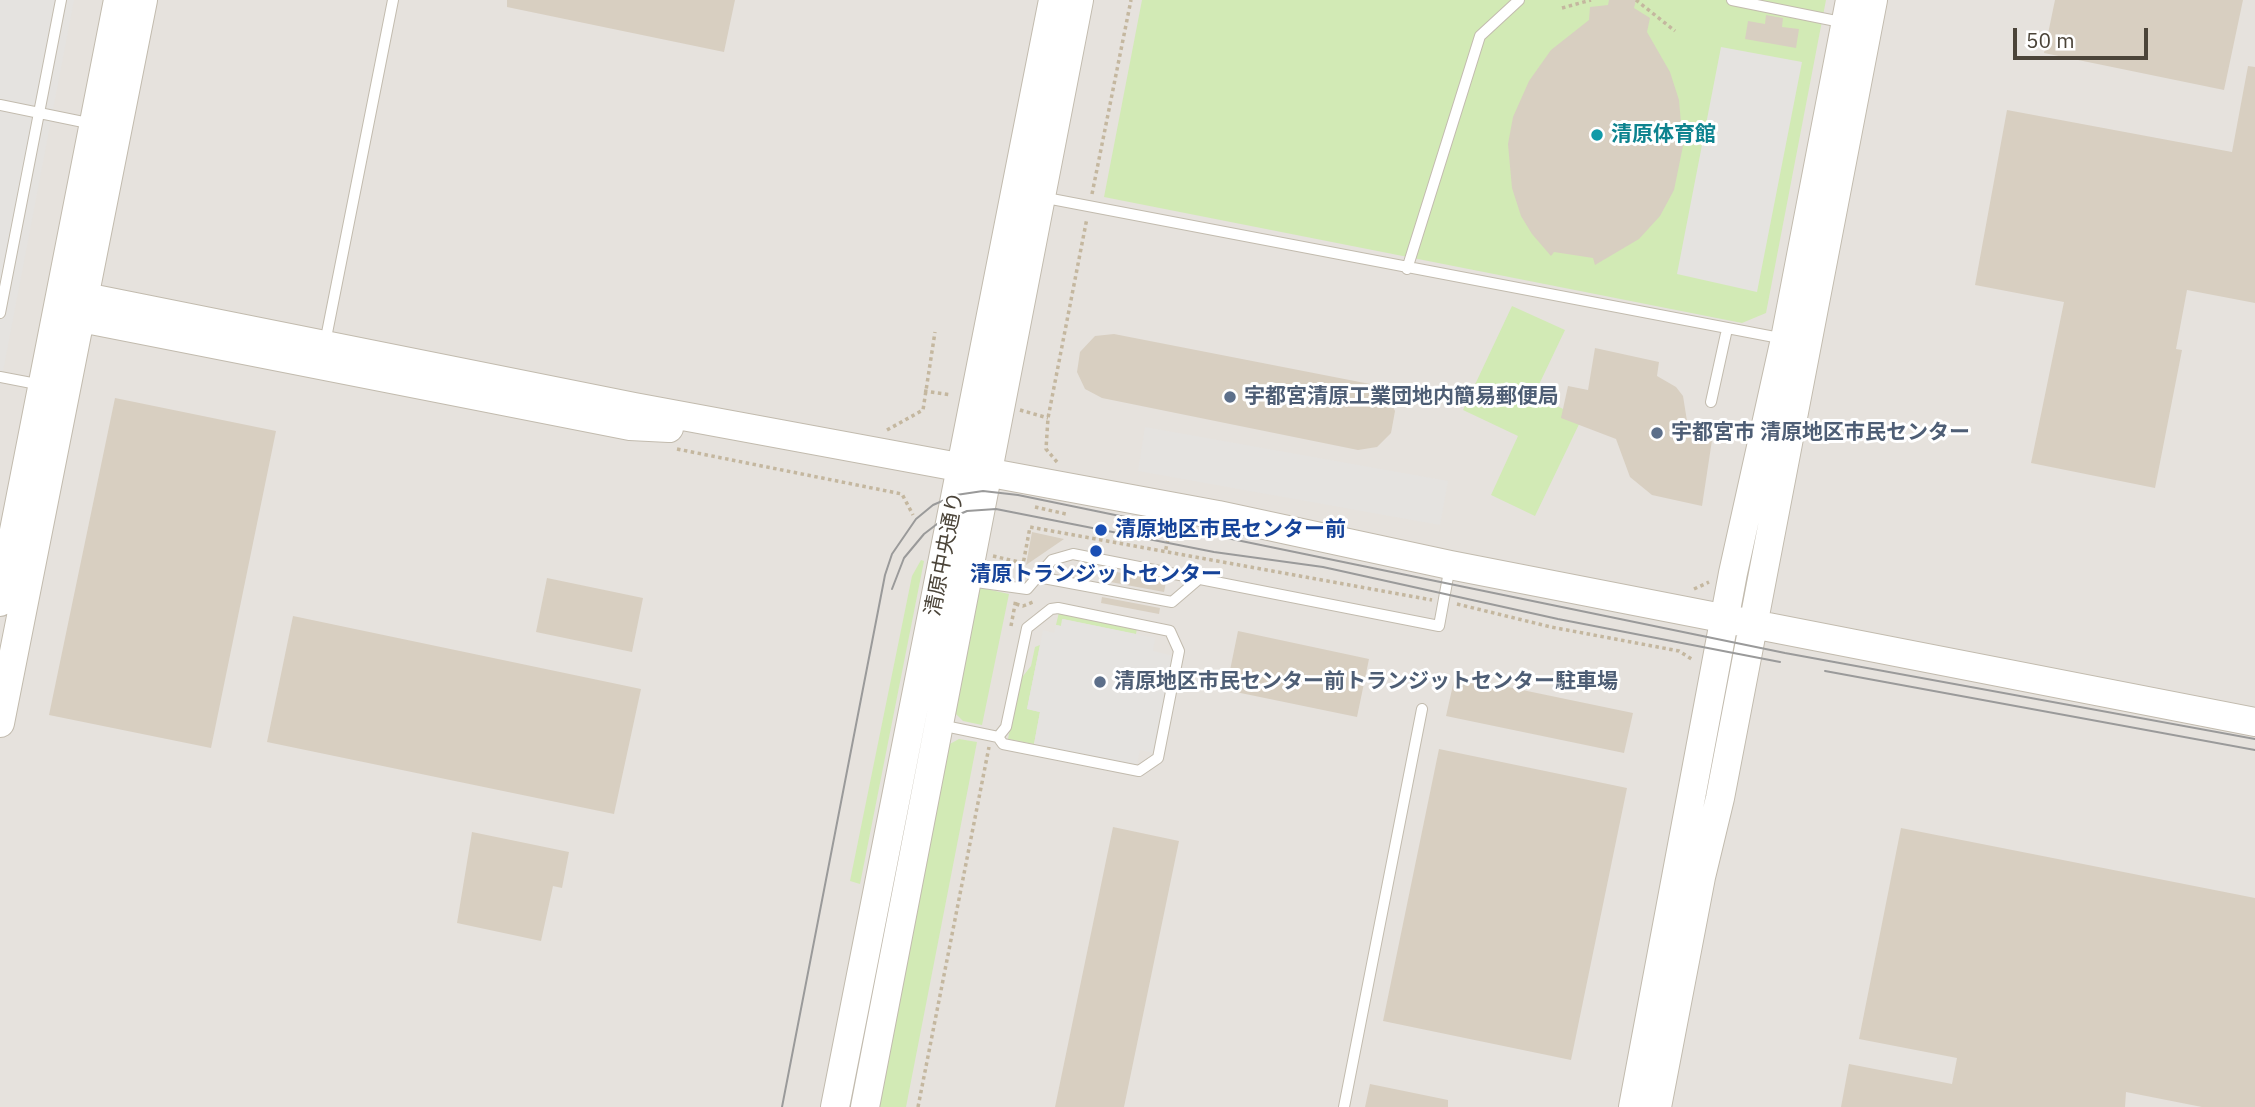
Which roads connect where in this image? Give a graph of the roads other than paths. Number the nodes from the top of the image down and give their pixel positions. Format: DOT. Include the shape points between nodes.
graph roads {
  1 [pos="61,0"];
  2 [pos="118,0"];
  3 [pos="143,0"];
  4 [pos="393,0"];
  5 [pos="1053,0"];
  6 [pos="1079,0"];
  7 [pos="1519,0"];
  8 [pos="1732,0"];
  9 [pos="1803,0"];
  10 [pos="1873,0"];
  11 [pos="1848,11"];
  12 [pos="1800,14"];
  13 [pos="0,105"];
  14 [pos="39,113"];
  15 [pos="94,124"];
  16 [pos="1027,194"];
  17 [pos="1406,269"];
  18 [pos="75,306"];
  19 [pos="0,313"];
  20 [pos="1727,329"];
  21 [pos="1795,342"];
  22 [pos="324,345"];
  23 [pos="0,377"];
  24 [pos="43,385"];
  25 [pos="1711,402"];
  26 [pos="787,435"];
  27 [pos="974,470"];
  28 [pos="1450,565"];
  29 [pos="3,570"];
  30 [pos="1038,577"];
  31 [pos="1200,578"];
  32 [pos="966,580"];
  33 [pos="0,602"];
  34 [pos="1724,619"];
  35 [pos="1753,624"];
  36 [pos="1422,709"];
  37 [pos="2255,722"];
  38 [pos="0,723"];
  39 [pos="939,724"];
  40 [pos="994,736"];
  41 [pos="835,1107"];
  42 [pos="864,1107"];
  43 [pos="1345,1107"];
  44 [pos="1633,1107"];
  45 [pos="1657,1107"];
  1 -- 14 [label="lane"];
  2 -- 15 [label="street"];
  3 -- 18 [label="street"];
  4 -- 22 [label="lane"];
  5 -- 16 [label="street, 清原中央通り"];
  6 -- 16 [label="street, 清原中央通り"];
  7 -- 17 [label="lane" via="1480,36"];
  8 -- 12 [label="lane"];
  9 -- 12 [label="lane"];
  10 -- 21 [label="street"];
  11 -- 12 [label="lane"];
  11 -- 21 [label="street"];
  13 -- 14 [label="lane"];
  14 -- 15 [label="lane"];
  14 -- 19 [label="lane"];
  15 -- 18 [label="street"];
  16 -- 17 [label="lane"];
  16 -- 27 [label="street, 清原中央通り"];
  17 -- 20 [label="lane"];
  18 -- 22 [label="street"];
  18 -- 24 [label="street"];
  18 -- 26 [label="street" via="630,426"];
  18 -- 38 [label="street"];
  20 -- 21 [label="lane"];
  20 -- 25 [label="lane"];
  21 -- 34 [label="street" via="1756,461"];
  21 -- 35 [label="street"];
  22 -- 26 [label="street"];
  23 -- 24 [label="lane"];
  24 -- 29 [label="street"];
  26 -- 27 [label="street"];
  27 -- 28 [label="street" via="1218,515"];
  27 -- 32 [label="street, 清原中央通り"];
  27 -- 41 [label="street, 清原中央通り"];
  28 -- 31 [label="lane" via="1439,626"];
  28 -- 34 [label="street"];
  29 -- 33 [label="street"];
  30 -- 31 [label="lane" via="1172,601"];
  30 -- 31 [label="lane" via="1052,560 1073,554"];
  30 -- 32 [label="lane" via="1027,589 1018,590"];
  32 -- 39 [label="street, 清原中央通り"];
  34 -- 35 [label="street"];
  34 -- 44 [label="street"];
  35 -- 37 [label="street"];
  35 -- 45 [label="street"];
  36 -- 43 [label="lane"];
  39 -- 40 [label="lane"];
  39 -- 42 [label="street, 清原中央通り"];
  40 -- 40 [label="lane" via="1006,727 1027,628 1051,609 1170,631 1179,651 1158,758 1139,771 1003,744"];
}
